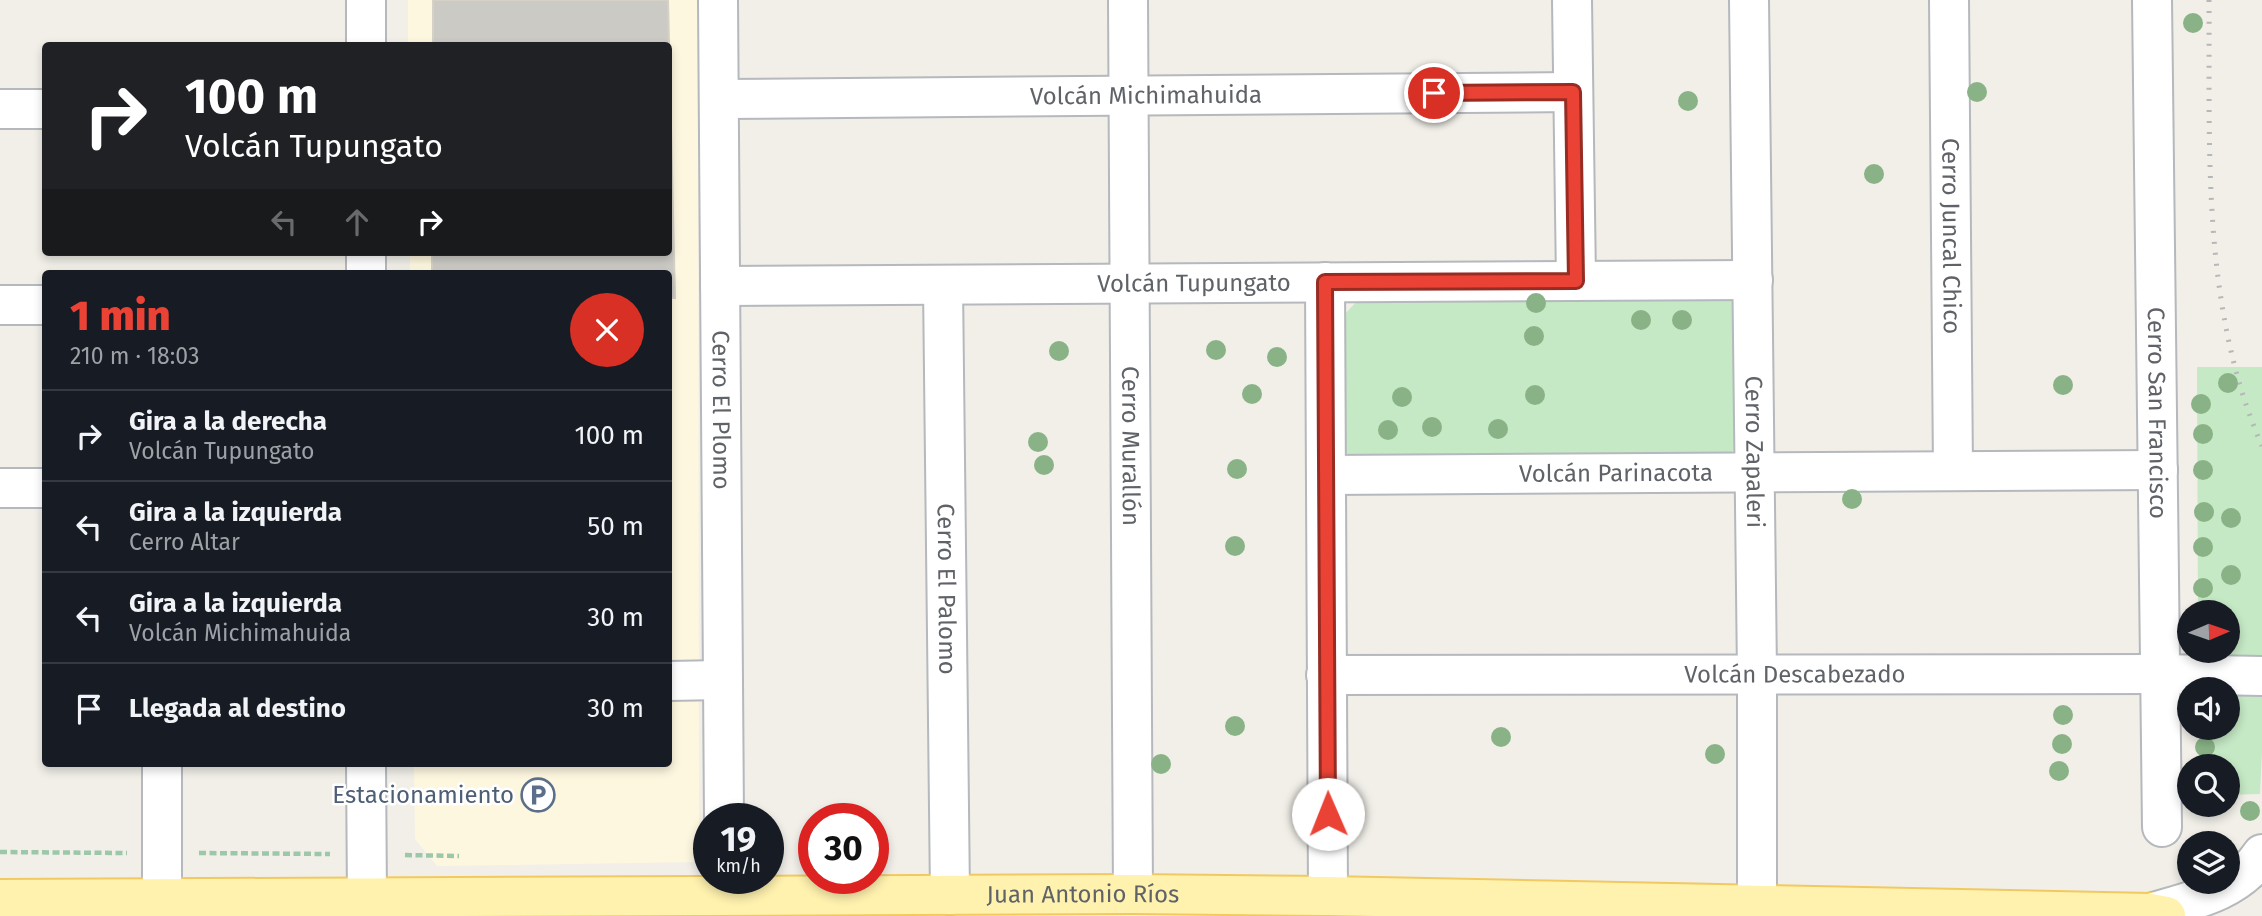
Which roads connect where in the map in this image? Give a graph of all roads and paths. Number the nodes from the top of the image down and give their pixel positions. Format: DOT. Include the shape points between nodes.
graph roads {
  1 [pos="366,0"];
  2 [pos="718,0"];
  3 [pos="1128,0"];
  4 [pos="1572,0"];
  5 [pos="1749,0"];
  6 [pos="1949,0"];
  7 [pos="2152,0"];
  8 [pos="366,42"];
  9 [pos="1573,92"];
  10 [pos="1128,96"];
  11 [pos="719,99"];
  12 [pos="42,109"];
  13 [pos="0,110"];
  14 [pos="1753,280"];
  15 [pos="1576,281"];
  16 [pos="1325,282"];
  17 [pos="1129,284"];
  18 [pos="943,285"];
  19 [pos="720,286"];
  20 [pos="0,305"];
  21 [pos="42,305"];
  22 [pos="2158,470"];
  23 [pos="1953,471"];
  24 [pos="1755,472"];
  25 [pos="1326,475"];
  26 [pos="0,488"];
  27 [pos="42,488"];
  28 [pos="1326,674"];
  29 [pos="1757,674"];
  30 [pos="2161,674"];
  31 [pos="2262,676"];
  32 [pos="722,680"];
  33 [pos="672,681"];
  34 [pos="162,767"];
  35 [pos="366,767"];
  36 [pos="724,803"];
  37 [pos="2162,827"];
  38 [pos="2262,854"];
  39 [pos="1133,894"];
  40 [pos="950,895"];
  41 [pos="1328,896"];
  42 [pos="724,897"];
  43 [pos="0,899"];
  44 [pos="162,899"];
  45 [pos="367,899"];
  46 [pos="1757,904"];
  47 [pos="2158,914"];
  1 -- 8 [label="street"];
  2 -- 11 [label="street, Cerro El Plomo"];
  3 -- 10 [label="street, Cerro Murallón"];
  4 -- 9 [label="street"];
  5 -- 14 [label="street, Cerro Zapaleri"];
  6 -- 23 [label="street, Cerro Juncal Chico"];
  7 -- 22 [label="street, Cerro San Francisco"];
  9 -- 10 [label="street, Volcán Michimahuida"];
  9 -- 15 [label="street"];
  10 -- 11 [label="street, Volcán Michimahuida"];
  10 -- 17 [label="street, Cerro Murallón"];
  11 -- 19 [label="street, Cerro El Plomo"];
  12 -- 13 [label="street"];
  14 -- 15 [label="street, Volcán Tupungato"];
  14 -- 24 [label="street, Cerro Zapaleri"];
  15 -- 16 [label="street, Volcán Tupungato"];
  16 -- 17 [label="street, Volcán Tupungato"];
  16 -- 25 [label="street"];
  17 -- 18 [label="street, Volcán Tupungato"];
  17 -- 39 [label="street, Cerro Murallón"];
  18 -- 19 [label="street, Volcán Tupungato"];
  18 -- 40 [label="street, Cerro El Palomo"];
  19 -- 32 [label="street, Cerro El Plomo"];
  20 -- 21 [label="street"];
  22 -- 23 [label="street, Volcán Parinacota"];
  22 -- 30 [label="street, Cerro San Francisco"];
  23 -- 24 [label="street, Volcán Parinacota"];
  24 -- 25 [label="street, Volcán Parinacota"];
  24 -- 29 [label="street, Cerro Zapaleri"];
  25 -- 28 [label="street"];
  26 -- 27 [label="street"];
  28 -- 29 [label="street, Volcán Descabezado"];
  28 -- 41 [label="street"];
  29 -- 30 [label="street, Volcán Descabezado"];
  29 -- 46 [label="street, Cerro Zapaleri"];
  30 -- 31 [label="street, Volcán Descabezado"];
  30 -- 37 [label="street, Cerro San Francisco"];
  32 -- 33 [label="street"];
  32 -- 36 [label="street, Cerro El Plomo"];
  34 -- 44 [label="street"];
  35 -- 45 [label="street"];
  38 -- 47 [label="street" via="2251,868 2217,892"];
  39 -- 40 [label="main road, Juan Antonio Ríos"];
  39 -- 41 [label="main road, Juan Antonio Ríos"];
  40 -- 42 [label="main road, Juan Antonio Ríos"];
  41 -- 46 [label="main road, Juan Antonio Ríos"];
  42 -- 45 [label="main road, Juan Antonio Ríos"];
  43 -- 44 [label="main road, Juan Antonio Ríos"];
  44 -- 45 [label="main road, Juan Antonio Ríos"];
  46 -- 47 [label="main road, Juan Antonio Ríos"];
}
